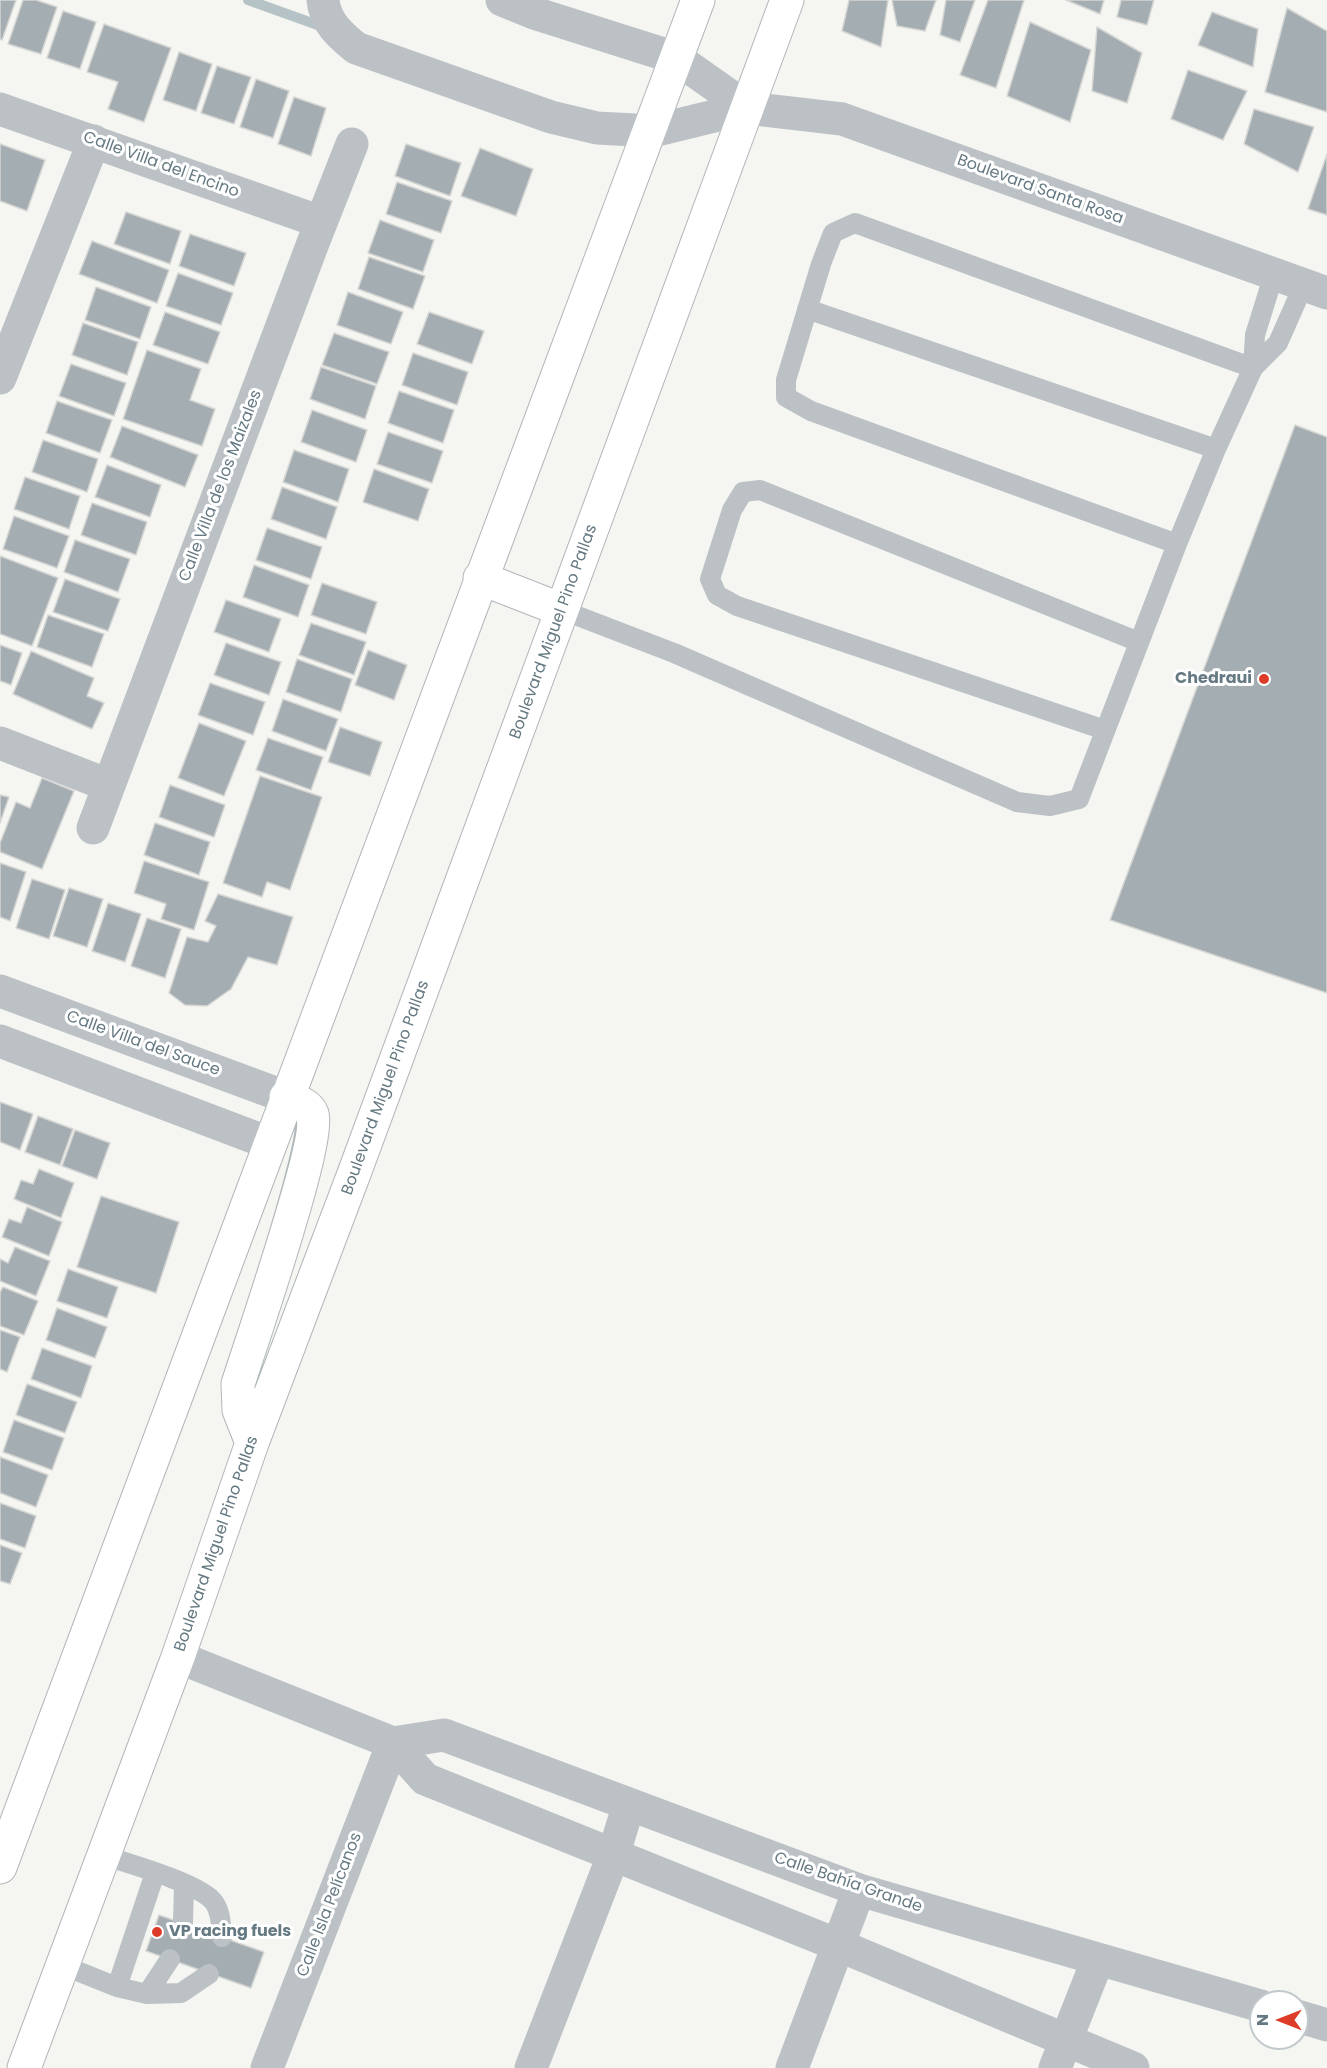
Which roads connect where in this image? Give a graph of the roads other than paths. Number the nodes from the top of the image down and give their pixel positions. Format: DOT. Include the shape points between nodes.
graph roads {
  1 [pos="323,0"];
  2 [pos="502,0"];
  3 [pos="698,0"];
  4 [pos="788,0"];
  5 [pos="676,58"];
  6 [pos="747,108"];
  7 [pos="0,109"];
  8 [pos="649,131"];
  9 [pos="94,141"];
  10 [pos="352,144"];
  11 [pos="321,222"];
  12 [pos="1302,284"];
  13 [pos="807,309"];
  14 [pos="1253,368"];
  15 [pos="0,378"];
  16 [pos="1216,449"];
  17 [pos="1177,544"];
  18 [pos="480,578"];
  19 [pos="562,610"];
  20 [pos="1139,642"];
  21 [pos="1105,730"];
  22 [pos="0,743"];
  23 [pos="108,785"];
  24 [pos="93,828"];
  25 [pos="0,991"];
  26 [pos="0,1041"];
  27 [pos="286,1097"];
  28 [pos="269,1143"];
  29 [pos="252,1443"];
  30 [pos="178,1657"];
  31 [pos="393,1743"];
  32 [pos="629,1804"];
  33 [pos="103,1855"];
  34 [pos="613,1856"];
  35 [pos="0,1867"];
  36 [pos="155,1873"];
  37 [pos="184,1884"];
  38 [pos="859,1890"];
  39 [pos="183,1923"];
  40 [pos="222,1937"];
  41 [pos="838,1946"];
  42 [pos="170,1959"];
  43 [pos="1098,1959"];
  44 [pos="62,1965"];
  45 [pos="209,1974"];
  46 [pos="117,1987"];
  47 [pos="147,1994"];
  48 [pos="1249,2003"];
  49 [pos="1309,2020"];
  50 [pos="1327,2025"];
  51 [pos="1060,2054"];
  52 [pos="24,2068"];
  53 [pos="267,2068"];
  54 [pos="531,2068"];
  55 [pos="792,2068"];
  56 [pos="1133,2068"];
  1 -- 8 [label="street" via="324,13 337,33 356,48 551,117 597,128"];
  2 -- 5 [label="street" via="534,14"];
  3 -- 5 [label="main road"];
  4 -- 6 [label="main road, Boulevard Miguel Pino Pallas"];
  5 -- 6 [label="street"];
  5 -- 8 [label="main road"];
  6 -- 8 [label="street"];
  6 -- 12 [label="street, Boulevard Santa Rosa" via="842,119"];
  6 -- 19 [label="main road, Boulevard Miguel Pino Pallas"];
  7 -- 9 [label="street, Calle Villa del Encino"];
  8 -- 18 [label="main road"];
  9 -- 11 [label="street, Calle Villa del Encino"];
  9 -- 15 [label="street"];
  10 -- 11 [label="street, Calle Villa de los Maizales"];
  11 -- 23 [label="street, Calle Villa de los Maizales"];
  12 -- 14 [label="lane" via="1278,343"];
  12 -- 14 [label="lane" via="1255,335"];
  13 -- 14 [label="lane" via="833,233 855,223"];
  13 -- 16 [label="lane"];
  13 -- 17 [label="lane" via="786,380 786,397 811,411"];
  14 -- 16 [label="lane"];
  16 -- 17 [label="lane"];
  17 -- 20 [label="lane"];
  18 -- 19 [label="main road"];
  18 -- 27 [label="main road"];
  19 -- 21 [label="lane" via="674,653 1017,801 1050,806 1079,800"];
  19 -- 29 [label="main road, Boulevard Miguel Pino Pallas"];
  20 -- 21 [label="lane"];
  20 -- 21 [label="lane" via="760,490 743,492 732,510 710,579 717,594 737,606"];
  22 -- 23 [label="street"];
  23 -- 24 [label="street, Calle Villa de los Maizales"];
  25 -- 27 [label="street, Calle Villa del Sauce"];
  26 -- 28 [label="street"];
  27 -- 28 [label="main road"];
  27 -- 29 [label="main road" via="304,1104 312,1114 313,1130 297,1195 238,1384 239,1410"];
  28 -- 35 [label="main road"];
  29 -- 30 [label="main road, Boulevard Miguel Pino Pallas"];
  30 -- 31 [label="street"];
  30 -- 33 [label="main road, Boulevard Miguel Pino Pallas"];
  31 -- 32 [label="street, Calle Bahía Grande" via="444,1735"];
  31 -- 34 [label="street" via="425,1779"];
  31 -- 53 [label="street, Calle Isla Pelícanos"];
  32 -- 34 [label="street"];
  32 -- 38 [label="street, Calle Bahía Grande"];
  33 -- 36 [label="lane"];
  33 -- 44 [label="main road, Boulevard Miguel Pino Pallas"];
  34 -- 41 [label="street"];
  34 -- 54 [label="street"];
  36 -- 37 [label="lane"];
  36 -- 46 [label="lane"];
  37 -- 39 [label="lane"];
  37 -- 40 [label="lane" via="212,1899 221,1920"];
  38 -- 41 [label="street"];
  38 -- 43 [label="street, Calle Bahía Grande"];
  41 -- 51 [label="street"];
  41 -- 55 [label="street"];
  42 -- 47 [label="lane"];
  43 -- 48 [label="street, Calle Bahía Grande"];
  43 -- 51 [label="street"];
  44 -- 46 [label="lane"];
  44 -- 52 [label="main road, Boulevard Miguel Pino Pallas"];
  45 -- 47 [label="lane" via="181,1993"];
  46 -- 47 [label="lane"];
  49 -- 50 [label="street"];
  51 -- 56 [label="street"];
}
